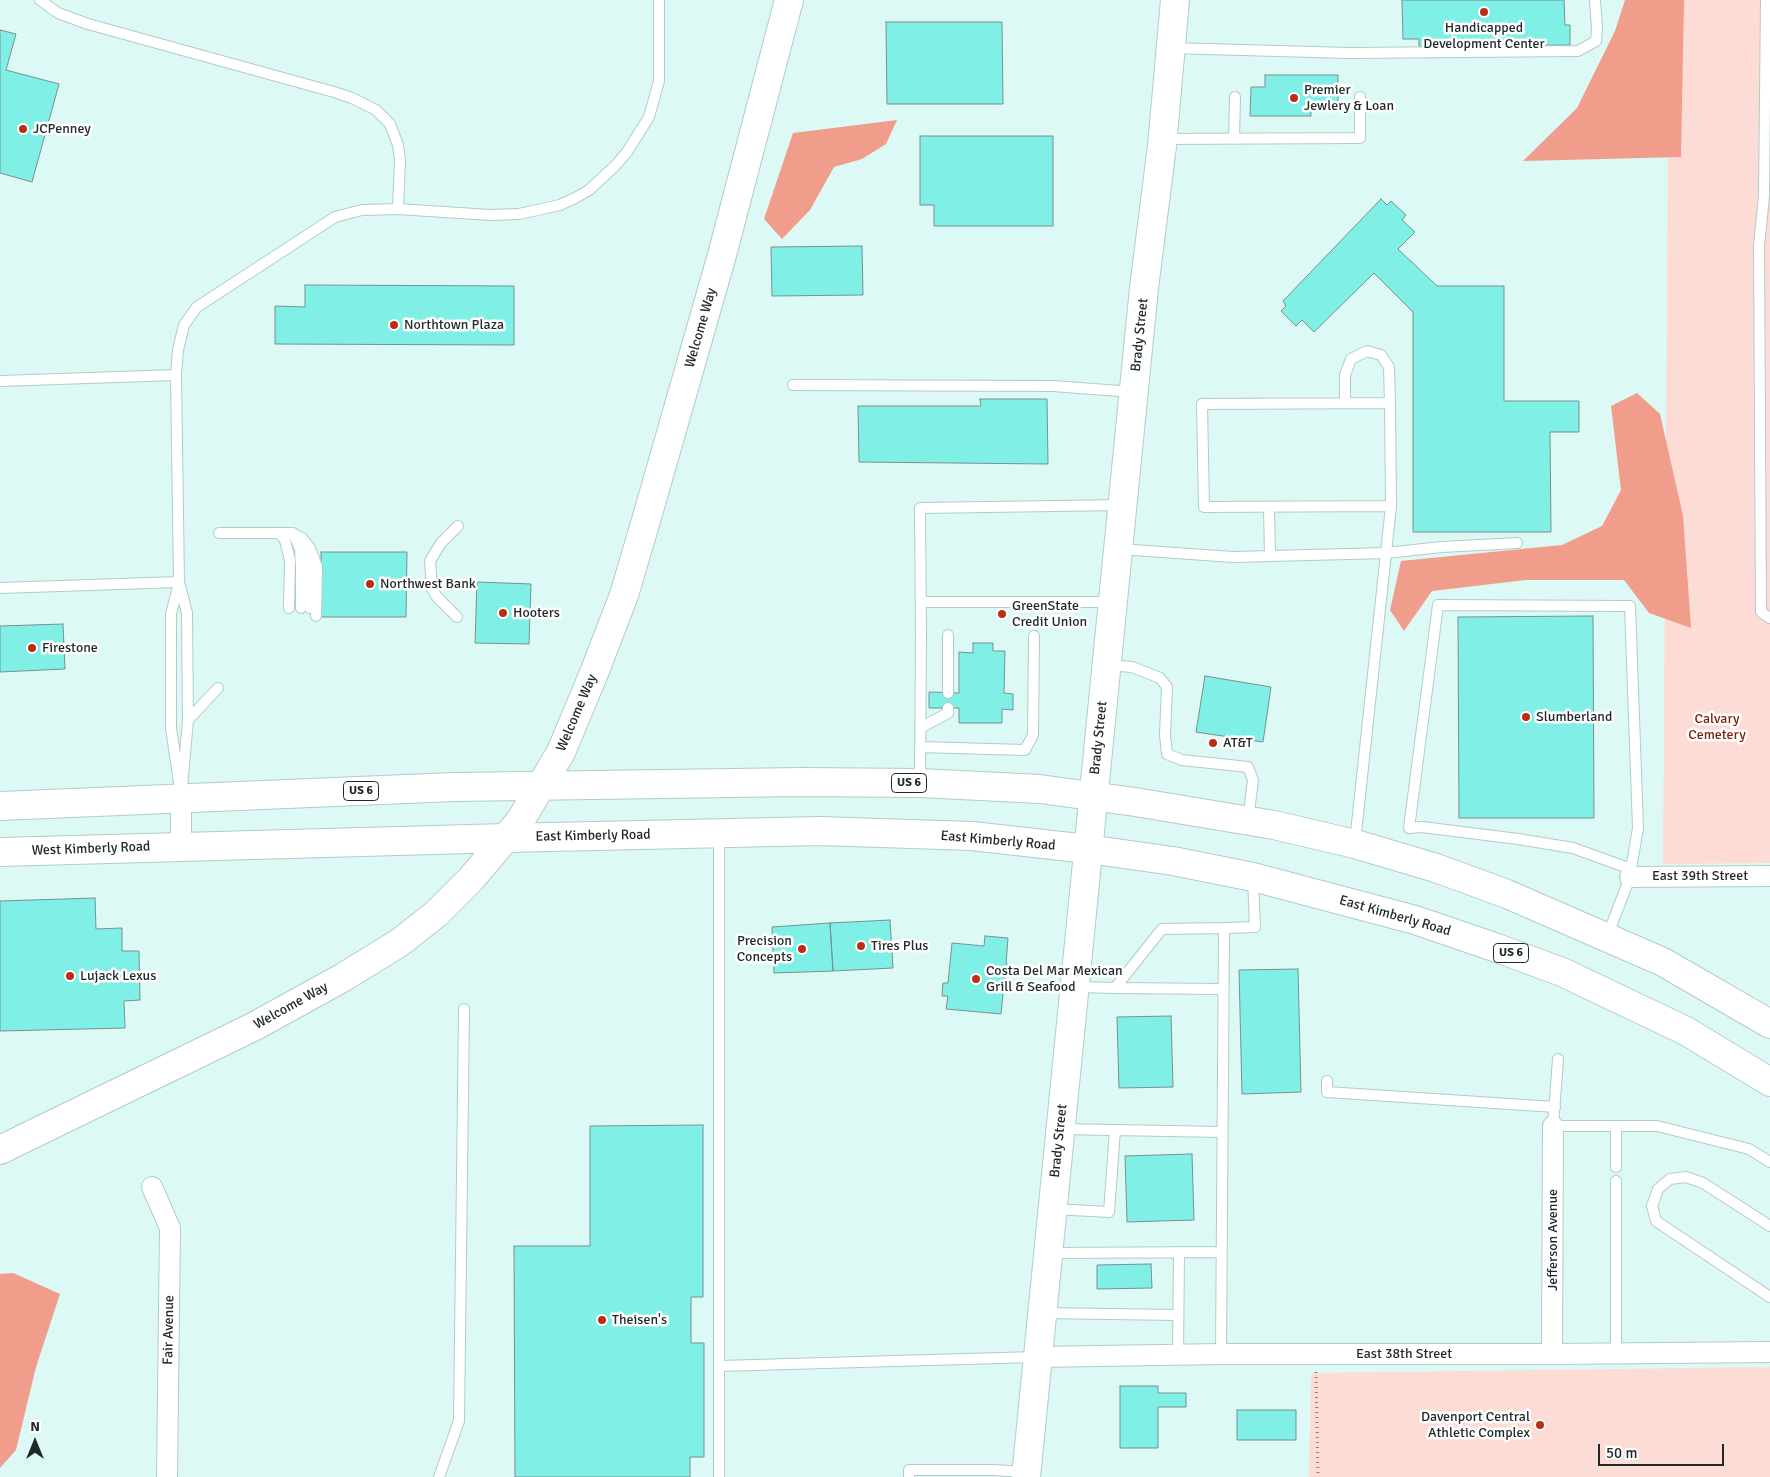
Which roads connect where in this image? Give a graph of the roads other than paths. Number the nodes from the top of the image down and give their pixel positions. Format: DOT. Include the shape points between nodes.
graph roads {
  1 [pos="40,0"];
  2 [pos="659,0"];
  3 [pos="789,0"];
  4 [pos="1175,0"];
  5 [pos="1595,0"];
  6 [pos="1766,0"];
  7 [pos="1171,48"];
  8 [pos="1235,97"];
  9 [pos="1360,97"];
  10 [pos="1162,139"];
  11 [pos="1234,140"];
  12 [pos="398,209"];
  13 [pos="1759,246"];
  14 [pos="1770,246"];
  15 [pos="176,375"];
  16 [pos="0,381"];
  17 [pos="793,385"];
  18 [pos="1134,392"];
  19 [pos="1344,403"];
  20 [pos="1390,403"];
  21 [pos="1123,505"];
  22 [pos="1391,506"];
  23 [pos="1269,507"];
  24 [pos="458,526"];
  25 [pos="220,533"];
  26 [pos="279,533"];
  27 [pos="293,533"];
  28 [pos="1517,543"];
  29 [pos="1118,549"];
  30 [pos="1386,553"];
  31 [pos="1270,556"];
  32 [pos="180,582"];
  33 [pos="0,588"];
  34 [pos="921,602"];
  35 [pos="1113,602"];
  36 [pos="288,608"];
  37 [pos="457,617"];
  38 [pos="1770,618"];
  39 [pos="948,635"];
  40 [pos="1034,636"];
  41 [pos="1107,665"];
  42 [pos="218,688"];
  43 [pos="948,692"];
  44 [pos="948,708"];
  45 [pos="188,720"];
  46 [pos="920,728"];
  47 [pos="920,747"];
  48 [pos="920,783"];
  49 [pos="541,786"];
  50 [pos="1094,796"];
  51 [pos="181,798"];
  52 [pos="0,806"];
  53 [pos="1248,821"];
  54 [pos="719,833"];
  55 [pos="506,838"];
  56 [pos="1355,844"];
  57 [pos="181,846"];
  58 [pos="1088,849"];
  59 [pos="0,852"];
  60 [pos="1631,873"];
  61 [pos="1770,876"];
  62 [pos="1253,877"];
  63 [pos="1224,928"];
  64 [pos="1607,938"];
  65 [pos="1074,987"];
  66 [pos="1115,988"];
  67 [pos="1223,988"];
  68 [pos="464,1009"];
  69 [pos="1770,1024"];
  70 [pos="1558,1059"];
  71 [pos="1327,1081"];
  72 [pos="1770,1082"];
  73 [pos="1554,1116"];
  74 [pos="1616,1126"];
  75 [pos="1060,1129"];
  76 [pos="1116,1130"];
  77 [pos="1222,1132"];
  78 [pos="0,1150"];
  79 [pos="1770,1162"];
  80 [pos="1616,1167"];
  81 [pos="1616,1181"];
  82 [pos="152,1187"];
  83 [pos="1052,1209"];
  84 [pos="1770,1226"];
  85 [pos="1221,1252"];
  86 [pos="1048,1253"];
  87 [pos="1179,1253"];
  88 [pos="1770,1297"];
  89 [pos="1042,1313"];
  90 [pos="1178,1314"];
  91 [pos="1770,1352"];
  92 [pos="1616,1353"];
  93 [pos="1221,1354"];
  94 [pos="1552,1354"];
  95 [pos="1178,1355"];
  96 [pos="1037,1357"];
  97 [pos="719,1366"];
  98 [pos="1026,1475"];
  99 [pos="167,1477"];
  100 [pos="439,1477"];
  101 [pos="719,1477"];
  102 [pos="908,1477"];
  1 -- 12 [label="lane" via="58,13 88,24 334,92 376,110 390,124 398,144"];
  2 -- 12 [label="lane" via="659,81 649,116 616,166 589,190 560,204 519,214"];
  3 -- 49 [label="main road, Welcome Way" via="722,255 626,586 565,744"];
  4 -- 7 [label="main road, Brady Street"];
  5 -- 7 [label="lane" via="1596,41 1578,51 1349,54"];
  6 -- 13 [label="lane" via="1764,196"];
  7 -- 10 [label="main road, Brady Street"];
  8 -- 11 [label="lane"];
  9 -- 11 [label="lane" via="1360,138"];
  10 -- 11 [label="lane"];
  10 -- 18 [label="main road, Brady Street"];
  12 -- 15 [label="lane" via="362,210 336,217 197,307 184,325"];
  13 -- 14 [label="lane"];
  13 -- 38 [label="lane" via="1760,612"];
  15 -- 16 [label="lane"];
  15 -- 32 [label="lane"];
  17 -- 18 [label="lane" via="1053,386"];
  18 -- 21 [label="main road, Brady Street"];
  19 -- 20 [label="lane"];
  19 -- 20 [label="lane" via="1345,375 1352,359 1367,351 1381,355 1389,367"];
  19 -- 23 [label="lane" via="1202,404 1204,507"];
  20 -- 22 [label="lane"];
  21 -- 29 [label="main road, Brady Street"];
  21 -- 34 [label="lane" via="920,508"];
  22 -- 23 [label="lane"];
  22 -- 30 [label="lane"];
  23 -- 31 [label="lane"];
  24 -- 37 [label="lane" via="430,560 432,589"];
  25 -- 26 [label="lane"];
  26 -- 27 [label="lane"];
  26 -- 36 [label="lane" via="285,540 290,560"];
  27 -- 27 [label="lane" via="300,549 309,611 310,548"];
  28 -- 30 [label="lane"];
  29 -- 31 [label="lane" via="1232,557"];
  29 -- 35 [label="main road, Brady Street"];
  30 -- 31 [label="lane"];
  30 -- 56 [label="lane"];
  32 -- 33 [label="lane"];
  32 -- 45 [label="lane" via="187,614"];
  32 -- 51 [label="lane" via="172,614 171,728"];
  34 -- 35 [label="lane"];
  34 -- 46 [label="lane"];
  35 -- 41 [label="main road, Brady Street"];
  39 -- 43 [label="lane"];
  40 -- 47 [label="lane" via="1032,735 1025,750"];
  41 -- 50 [label="main road, Brady Street"];
  41 -- 53 [label="lane" via="1132,667 1160,678 1167,687 1164,735 1168,754 1182,760 1248,766 1253,780"];
  42 -- 45 [label="lane"];
  44 -- 46 [label="lane" via="948,713"];
  45 -- 51 [label="lane"];
  46 -- 47 [label="lane"];
  47 -- 48 [label="lane"];
  48 -- 49 [label="main road, US 6"];
  48 -- 50 [label="main road, US 6" via="1040,789"];
  49 -- 51 [label="main road, US 6"];
  49 -- 55 [label="main road, Welcome Way"];
  50 -- 53 [label="main road, US 6"];
  50 -- 58 [label="main road, Brady Street"];
  51 -- 52 [label="main road, US 6"];
  51 -- 57 [label="street"];
  53 -- 56 [label="main road, US 6"];
  54 -- 55 [label="main road, East Kimberly Road / US 6"];
  54 -- 58 [label="main road, East Kimberly Road / US 6" via="819,831 972,836"];
  54 -- 97 [label="lane"];
  55 -- 57 [label="main road, East Kimberly Road / US 6"];
  55 -- 78 [label="main road, Welcome Way" via="436,914 399,943 255,1026"];
  56 -- 64 [label="main road, US 6" via="1436,868 1507,894"];
  57 -- 59 [label="main road, West Kimberly Road / US 6"];
  58 -- 62 [label="main road, East Kimberly Road / US 6"];
  58 -- 65 [label="main road, Brady Street"];
  60 -- 60 [label="lane" via="1638,828 1630,606 1438,604 1409,828 1422,827 1573,848"];
  60 -- 61 [label="street, East 39th Street"];
  60 -- 64 [label="lane"];
  62 -- 63 [label="lane" via="1255,928"];
  62 -- 72 [label="main road, East Kimberly Road / US 6" via="1415,920 1562,972 1686,1031"];
  63 -- 66 [label="lane" via="1162,929"];
  63 -- 67 [label="lane"];
  64 -- 69 [label="main road, US 6" via="1663,962"];
  65 -- 66 [label="lane"];
  65 -- 75 [label="main road, Brady Street"];
  66 -- 67 [label="lane"];
  67 -- 77 [label="lane"];
  68 -- 100 [label="lane" via="459,1421"];
  70 -- 73 [label="lane"];
  71 -- 73 [label="lane" via="1327,1092"];
  73 -- 74 [label="lane"];
  73 -- 94 [label="street, Jefferson Avenue"];
  74 -- 79 [label="lane" via="1657,1126 1749,1149"];
  74 -- 80 [label="lane"];
  75 -- 76 [label="lane"];
  75 -- 83 [label="main road, Brady Street"];
  76 -- 77 [label="lane"];
  76 -- 83 [label="lane" via="1109,1212"];
  77 -- 85 [label="lane"];
  81 -- 92 [label="lane"];
  82 -- 99 [label="street, Fair Avenue" via="170,1228"];
  83 -- 86 [label="main road, Brady Street"];
  84 -- 88 [label="lane" via="1703,1183 1686,1177 1670,1179 1658,1189 1652,1206 1656,1221"];
  85 -- 87 [label="lane"];
  85 -- 93 [label="lane"];
  86 -- 87 [label="lane"];
  86 -- 89 [label="main road, Brady Street"];
  87 -- 90 [label="lane"];
  89 -- 90 [label="lane"];
  89 -- 96 [label="main road, Brady Street"];
  90 -- 95 [label="lane"];
  91 -- 92 [label="street, East 38th Street"];
  92 -- 94 [label="street, East 38th Street"];
  93 -- 94 [label="street, East 38th Street"];
  93 -- 95 [label="street, East 38th Street"];
  95 -- 96 [label="street, East 38th Street"];
  96 -- 97 [label="lane"];
  96 -- 98 [label="main road, Brady Street"];
  97 -- 101 [label="lane"];
  98 -- 102 [label="lane" via="993,1470 908,1470"];
}
